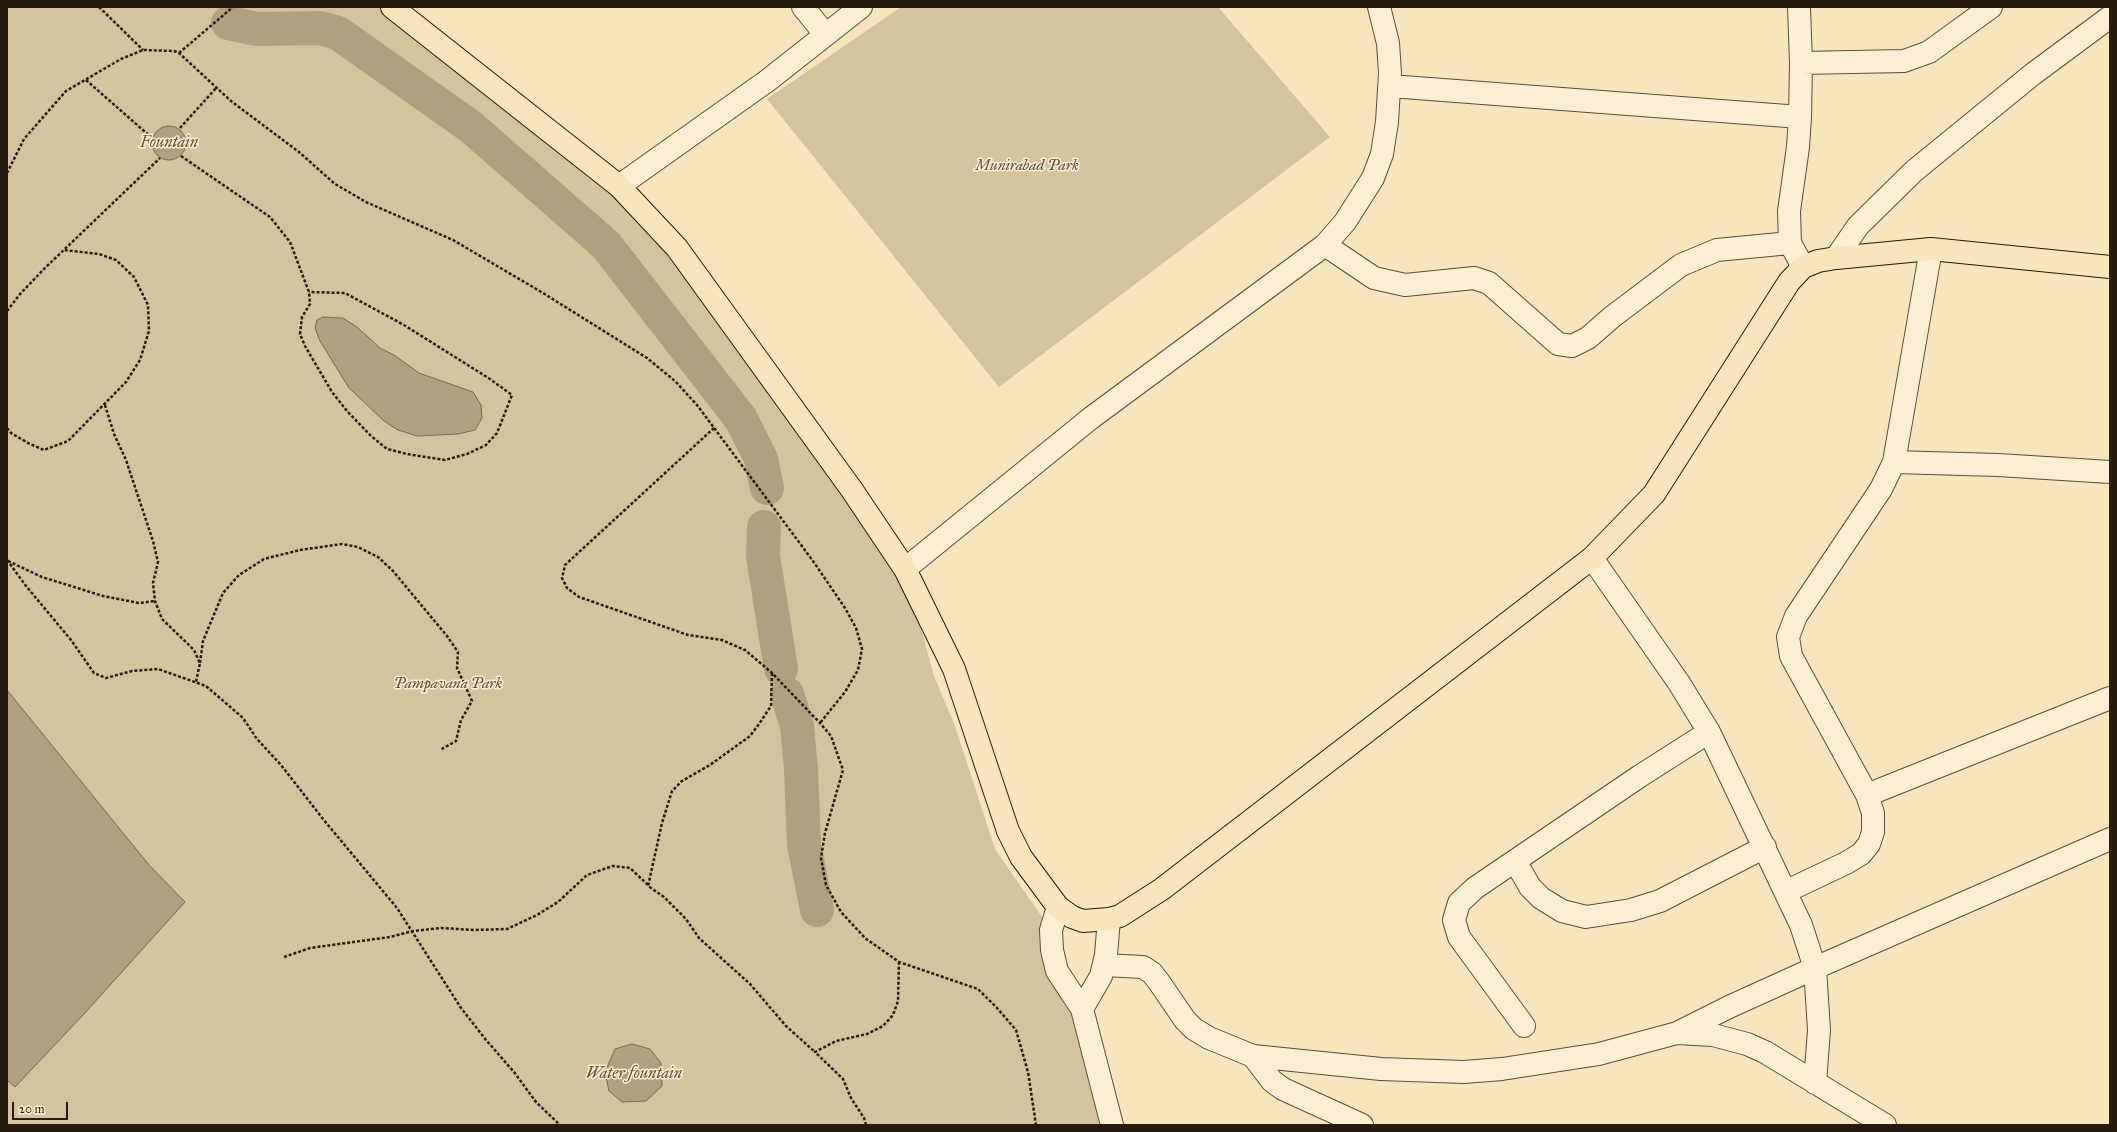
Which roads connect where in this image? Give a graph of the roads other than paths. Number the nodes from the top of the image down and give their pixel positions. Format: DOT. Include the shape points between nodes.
graph roads {
  1 [pos="392,7"];
  2 [pos="803,7"];
  3 [pos="861,7"];
  4 [pos="1379,7"];
  5 [pos="1799,7"];
  6 [pos="1991,7"];
  7 [pos="2107,25"];
  8 [pos="824,34"];
  9 [pos="1802,63"];
  10 [pos="1390,86"];
  11 [pos="1800,117"];
  12 [pos="619,186"];
  13 [pos="1790,243"];
  14 [pos="1325,245"];
  15 [pos="1931,249"];
  16 [pos="1836,258"];
  17 [pos="2110,267"];
  18 [pos="1803,268"];
  19 [pos="1894,462"];
  20 [pos="2110,472"];
  21 [pos="1592,558"];
  22 [pos="905,569"];
  23 [pos="2110,698"];
  24 [pos="1709,732"];
  25 [pos="1866,796"];
  26 [pos="2110,839"];
  27 [pos="1765,847"];
  28 [pos="1515,861"];
  29 [pos="1787,891"];
  30 [pos="1058,907"];
  31 [pos="1109,919"];
  32 [pos="1104,965"];
  33 [pos="1815,968"];
  34 [pos="1082,1009"];
  35 [pos="1524,1026"];
  36 [pos="1678,1033"];
  37 [pos="1252,1056"];
  38 [pos="1815,1083"];
  39 [pos="1112,1125"];
  40 [pos="1362,1125"];
  41 [pos="1885,1125"];
  1 -- 12 [label="main road"];
  2 -- 8 [label="street"];
  3 -- 8 [label="street"];
  4 -- 10 [label="street" via="1388,43"];
  5 -- 9 [label="street"];
  6 -- 9 [label="street" via="1929,52 1904,61"];
  7 -- 16 [label="street" via="2033,74 1914,172 1858,226"];
  8 -- 12 [label="street" via="767,81"];
  9 -- 11 [label="street"];
  10 -- 11 [label="street"];
  10 -- 14 [label="street" via="1380,160 1373,178 1345,222"];
  11 -- 13 [label="street" via="1789,212"];
  12 -- 22 [label="main road" via="677,248 852,490"];
  13 -- 14 [label="street" via="1717,250 1682,265 1588,338 1572,346 1558,344 1489,283 1474,278 1405,285 1374,278"];
  13 -- 18 [label="street"];
  14 -- 22 [label="street" via="1091,418"];
  15 -- 16 [label="main road"];
  15 -- 17 [label="main road"];
  15 -- 19 [label="street"];
  16 -- 18 [label="main road" via="1818,261"];
  18 -- 21 [label="main road" via="1789,282 1654,494"];
  19 -- 20 [label="street"];
  19 -- 25 [label="street" via="1881,489 1796,616 1788,637 1791,656"];
  21 -- 24 [label="street" via="1679,683"];
  21 -- 31 [label="main road" via="1162,889 1137,906"];
  22 -- 30 [label="main road" via="954,669 1008,831 1021,857"];
  23 -- 25 [label="street"];
  24 -- 27 [label="street"];
  24 -- 28 [label="street"];
  25 -- 29 [label="street" via="1873,813 1873,832 1869,844 1861,854"];
  26 -- 33 [label="street"];
  27 -- 28 [label="street" via="1660,901 1631,910 1586,917 1562,911 1541,898 1530,887"];
  27 -- 29 [label="street"];
  28 -- 35 [label="street" via="1464,898 1459,903 1454,920 1459,936"];
  29 -- 33 [label="street"];
  30 -- 31 [label="main road" via="1072,917 1083,920"];
  30 -- 34 [label="street" via="1051,930 1052,950 1057,971"];
  31 -- 32 [label="street"];
  32 -- 34 [label="street" via="1101,976"];
  32 -- 37 [label="street" via="1143,967 1160,982 1185,1020 1194,1029"];
  33 -- 36 [label="street"];
  33 -- 38 [label="street" via="1819,1030"];
  34 -- 39 [label="street"];
  36 -- 37 [label="street" via="1599,1054 1502,1069 1464,1072 1381,1069"];
  36 -- 38 [label="street" via="1713,1035 1747,1044 1765,1052"];
  37 -- 40 [label="street" via="1272,1081 1283,1089"];
  38 -- 41 [label="street"];
}
